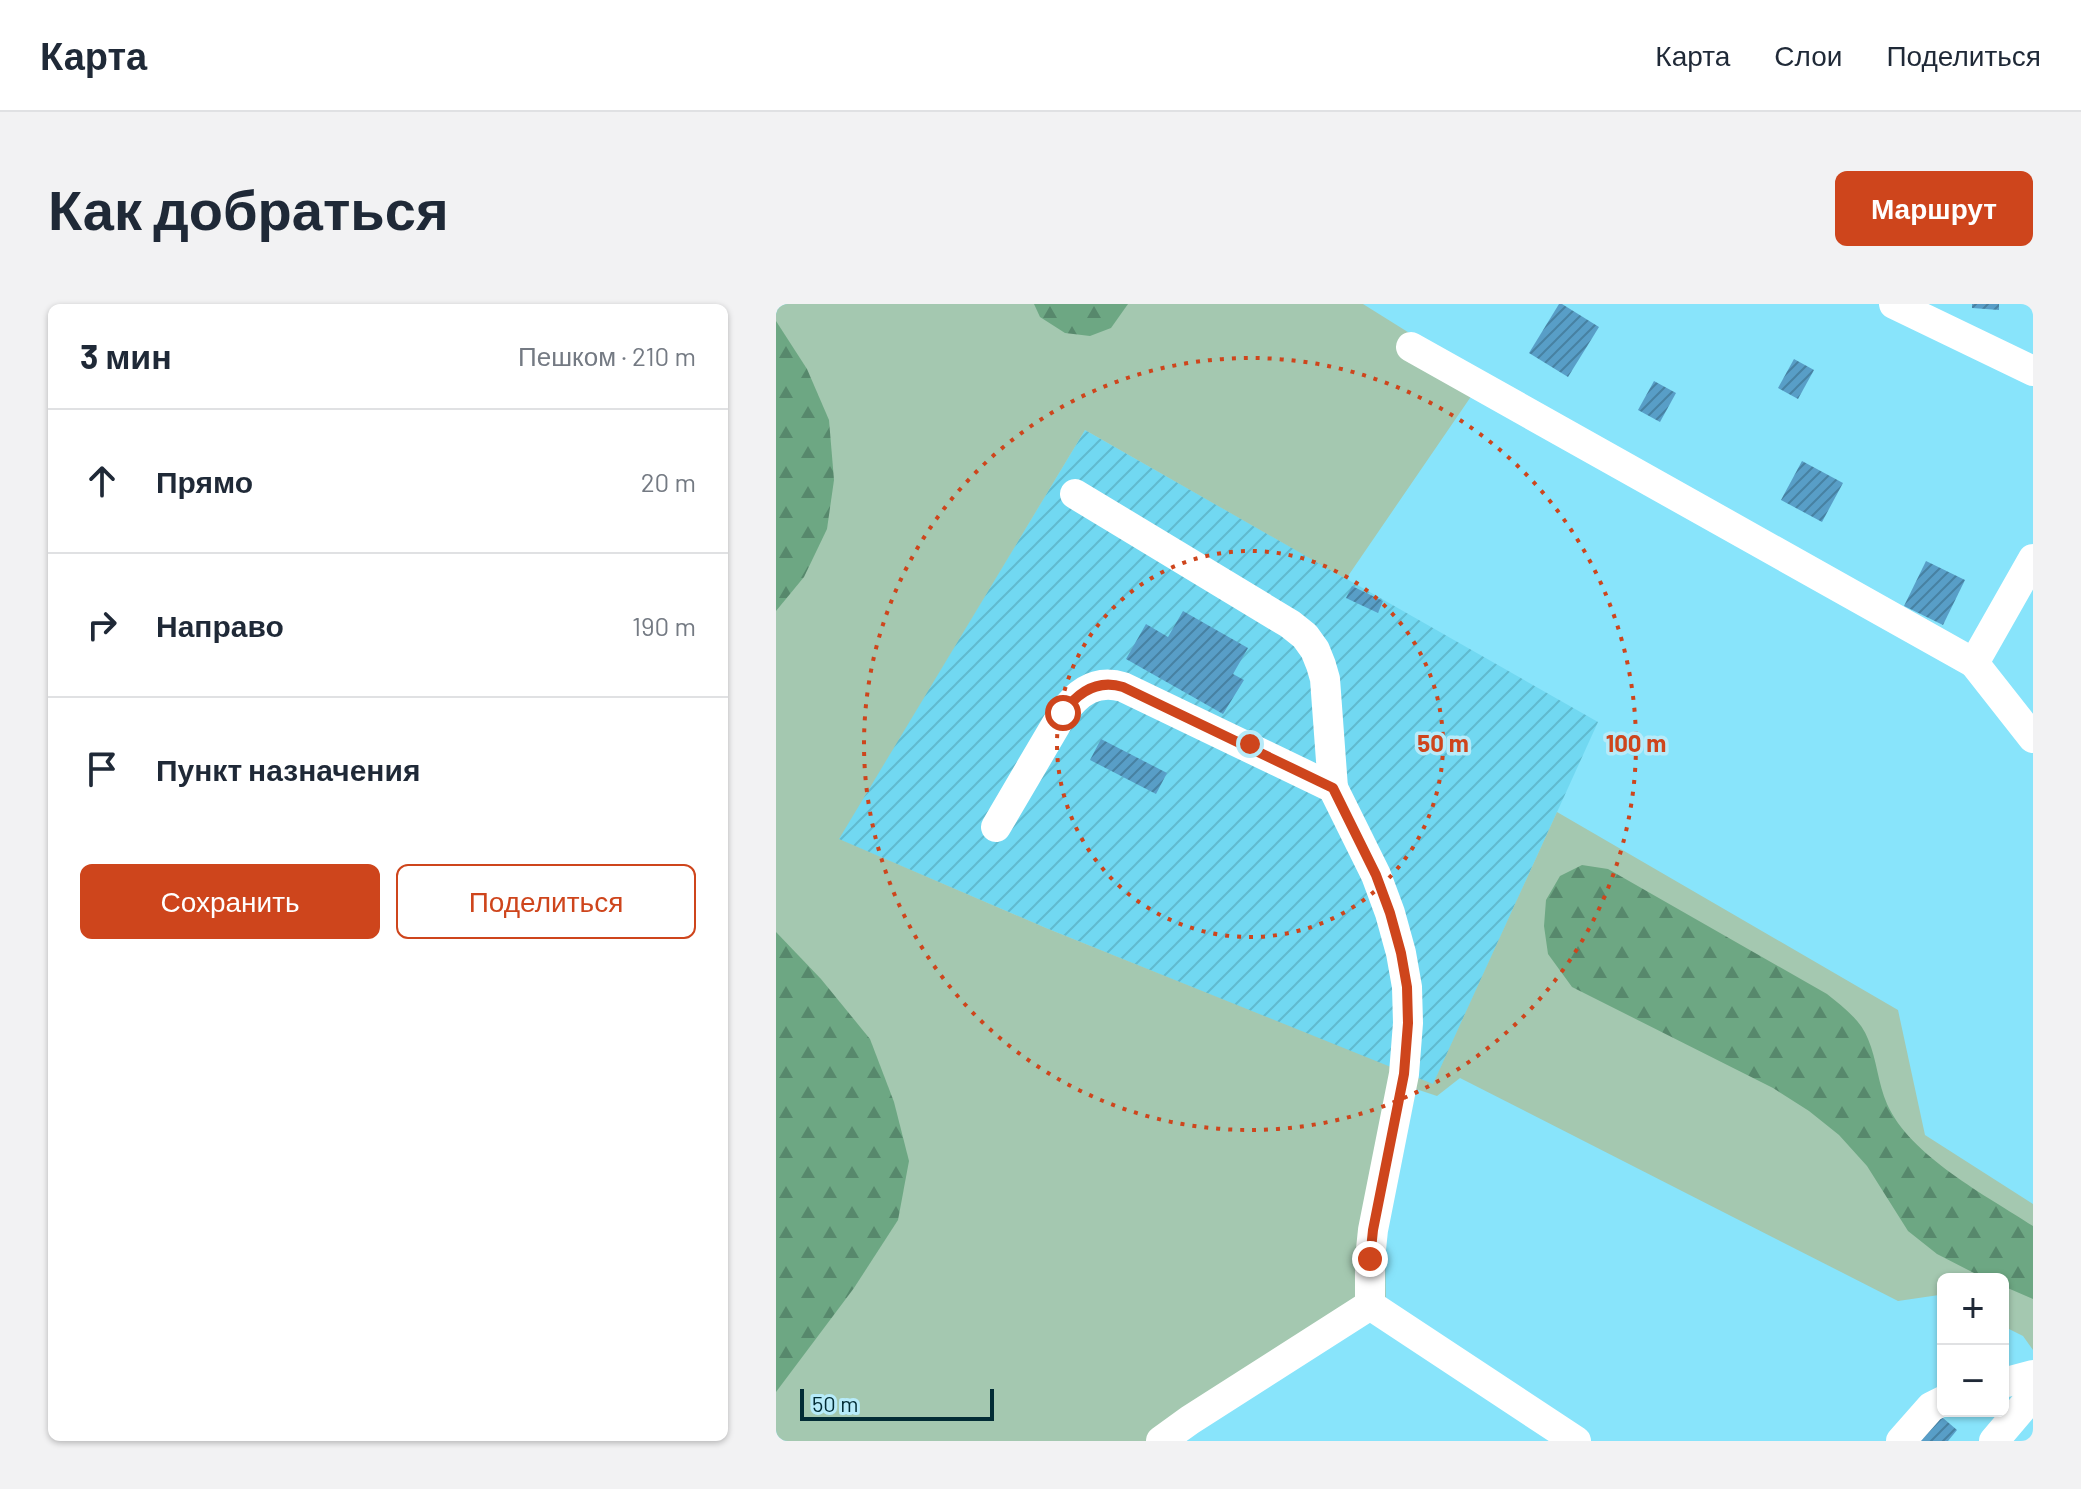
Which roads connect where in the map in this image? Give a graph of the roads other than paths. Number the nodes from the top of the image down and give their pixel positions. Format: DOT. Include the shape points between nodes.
graph roads {
  1 [pos="1894,304"];
  2 [pos="1411,347"];
  3 [pos="2033,371"];
  4 [pos="1075,494"];
  5 [pos="2033,559"];
  6 [pos="1974,663"];
  7 [pos="2033,738"];
  8 [pos="1333,788"];
  9 [pos="996,827"];
  10 [pos="1370,1305"];
  11 [pos="2033,1375"];
  12 [pos="2009,1381"];
  13 [pos="2033,1395"];
  14 [pos="1937,1404"];
  15 [pos="1161,1441"];
  16 [pos="1576,1441"];
  17 [pos="1901,1441"];
  18 [pos="1994,1441"];
  1 -- 3 [label="street"];
  2 -- 6 [label="street"];
  4 -- 8 [label="street" via="1305,636 1325,679"];
  5 -- 6 [label="street"];
  6 -- 7 [label="street"];
  8 -- 9 [label="street" via="1123,687 1100,685 1073,699"];
  8 -- 10 [label="street" via="1376,875 1407,987 1404,1074 1373,1230"];
  10 -- 15 [label="street"];
  10 -- 16 [label="street"];
  11 -- 12 [label="street"];
  13 -- 18 [label="street"];
  14 -- 17 [label="street"];
}
